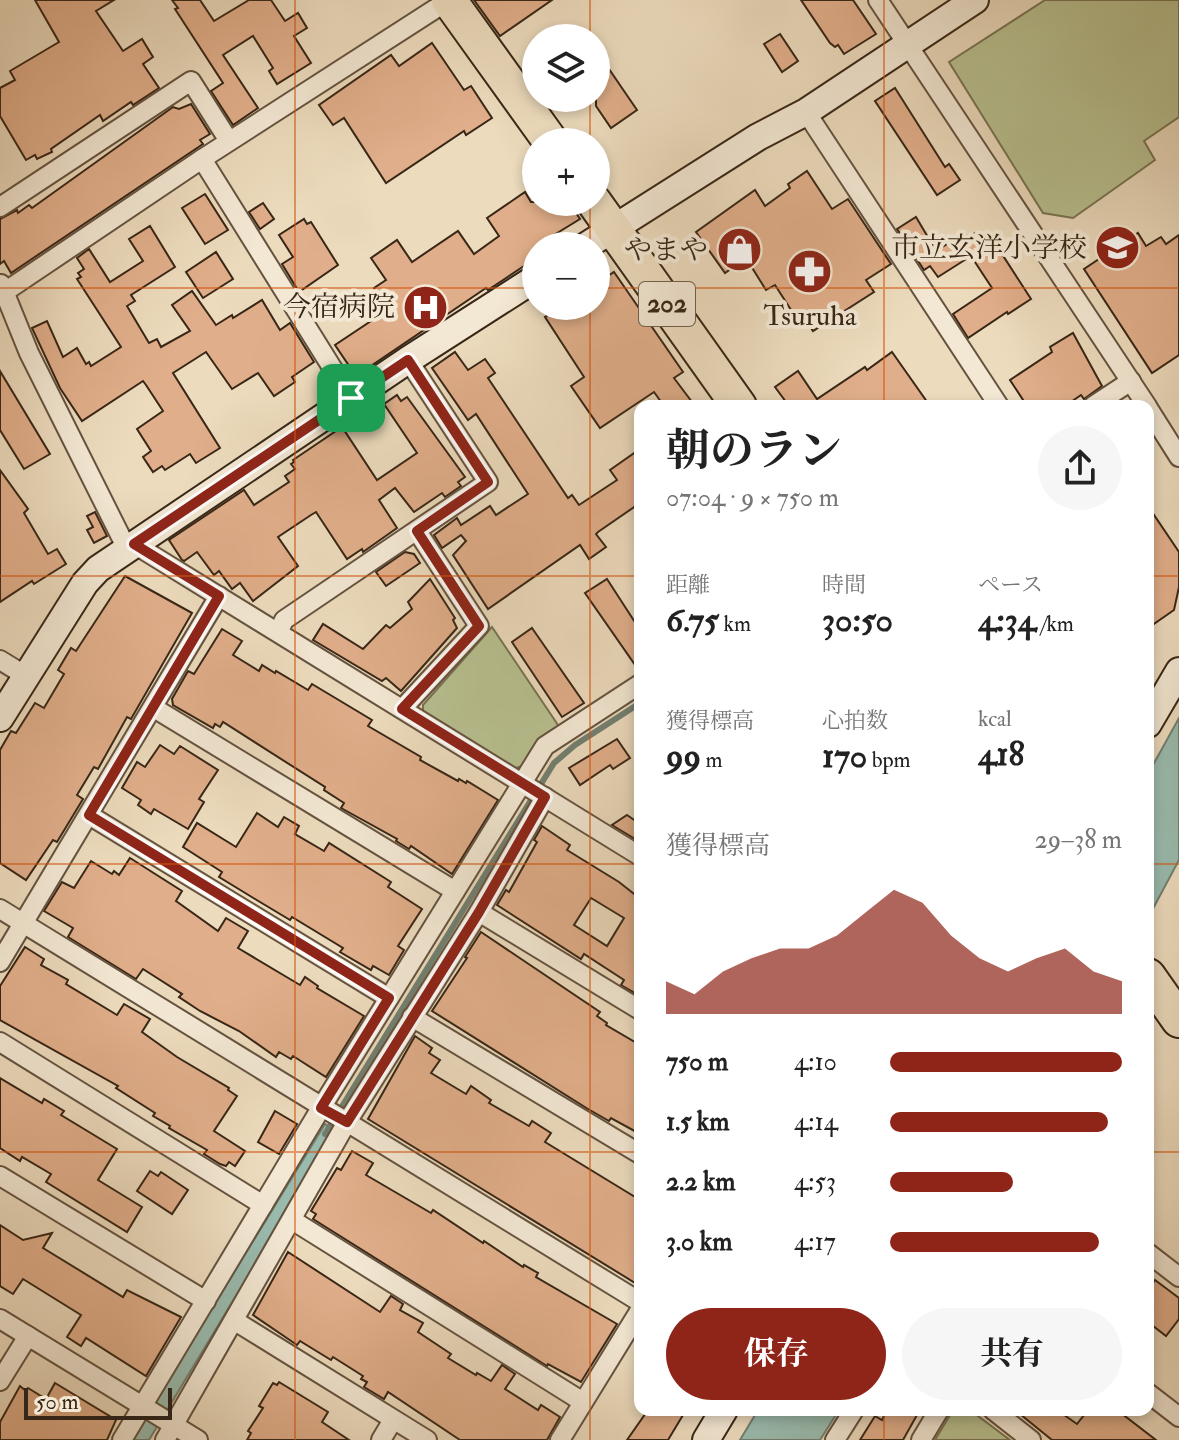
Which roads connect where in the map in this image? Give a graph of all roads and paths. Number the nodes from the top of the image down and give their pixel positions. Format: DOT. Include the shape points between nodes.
graph roads {
  1 [pos="449,0"];
  2 [pos="878,0"];
  3 [pos="975,0"];
  4 [pos="908,46"];
  5 [pos="806,112"];
  6 [pos="541,128"];
  7 [pos="229,141"];
  8 [pos="202,159"];
  9 [pos="0,207"];
  10 [pos="598,225"];
  11 [pos="522,287"];
  12 [pos="2,290"];
  13 [pos="408,360"];
  14 [pos="1131,381"];
  15 [pos="351,398"];
  16 [pos="734,400"];
  17 [pos="995,400"];
  18 [pos="1102,400"];
  19 [pos="1143,400"];
  20 [pos="1154,417"];
  21 [pos="1179,457"];
  22 [pos="417,531"];
  23 [pos="130,546"];
  24 [pos="219,596"];
  25 [pos="279,631"];
  26 [pos="0,660"];
  27 [pos="1179,671"];
  28 [pos="26,676"];
  29 [pos="634,688"];
  30 [pos="154,708"];
  31 [pos="402,709"];
  32 [pos="1154,714"];
  33 [pos="0,718"];
  34 [pos="522,782"];
  35 [pos="545,797"];
  36 [pos="89,815"];
  37 [pos="634,852"];
  38 [pos="455,891"];
  39 [pos="0,909"];
  40 [pos="479,912"];
  41 [pos="24,924"];
  42 [pos="0,962"];
  43 [pos="1154,985"];
  44 [pos="389,998"];
  45 [pos="634,1006"];
  46 [pos="412,1017"];
  47 [pos="1179,1020"];
  48 [pos="0,1042"];
  49 [pos="321,1108"];
  50 [pos="347,1122"];
  51 [pos="634,1150"];
  52 [pos="0,1176"];
  53 [pos="263,1205"];
  54 [pos="292,1220"];
  55 [pos="1154,1258"];
  56 [pos="1179,1277"];
  57 [pos="634,1298"];
  58 [pos="206,1301"];
  59 [pos="0,1319"];
  60 [pos="634,1320"];
  61 [pos="235,1321"];
  62 [pos="28,1336"];
  63 [pos="0,1381"];
  64 [pos="1154,1398"];
  65 [pos="583,1402"];
  66 [pos="143,1407"];
  67 [pos="720,1416"];
  68 [pos="850,1416"];
  69 [pos="935,1416"];
  70 [pos="1001,1416"];
  71 [pos="1179,1417"];
  72 [pos="393,1420"];
  73 [pos="170,1433"];
  74 [pos="122,1440"];
  75 [pos="198,1440"];
  76 [pos="381,1440"];
  77 [pos="427,1440"];
  78 [pos="560,1440"];
  79 [pos="706,1440"];
  80 [pos="835,1440"];
  81 [pos="921,1440"];
  82 [pos="1031,1440"];
  1 -- 6 [label="highway"];
  1 -- 7 [label="street"];
  2 -- 4 [label="street"];
  3 -- 4 [label="street"];
  4 -- 5 [label="street"];
  4 -- 14 [label="street"];
  5 -- 10 [label="street"];
  5 -- 17 [label="street"];
  7 -- 8 [label="street"];
  7 -- 9 [label="street" via="191,81"];
  8 -- 12 [label="street"];
  8 -- 15 [label="street"];
  10 -- 16 [label="highway, 202"];
  11 -- 13 [label="street"];
  12 -- 23 [label="street" via="29,353"];
  13 -- 15 [label="street"];
  13 -- 22 [label="street" via="488,482"];
  14 -- 18 [label="street"];
  14 -- 19 [label="street"];
  15 -- 23 [label="street"];
  20 -- 21 [label="street"];
  22 -- 25 [label="street" via="284,620"];
  22 -- 31 [label="street" via="479,626"];
  23 -- 24 [label="street"];
  23 -- 28 [label="street" via="85,583"];
  24 -- 25 [label="street"];
  24 -- 30 [label="street"];
  25 -- 31 [label="street"];
  26 -- 28 [label="street"];
  27 -- 32 [label="street"];
  28 -- 33 [label="street"];
  29 -- 34 [label="street" via="545,746"];
  30 -- 36 [label="street"];
  30 -- 38 [label="street"];
  31 -- 34 [label="street"];
  34 -- 35 [label="street"];
  34 -- 38 [label="street"];
  35 -- 37 [label="street"];
  35 -- 40 [label="street"];
  36 -- 41 [label="street"];
  36 -- 44 [label="street"];
  38 -- 44 [label="street"];
  39 -- 41 [label="street"];
  40 -- 45 [label="street"];
  40 -- 46 [label="street"];
  41 -- 42 [label="street"];
  41 -- 49 [label="street"];
  43 -- 47 [label="highway"];
  44 -- 49 [label="street"];
  46 -- 50 [label="street"];
  46 -- 51 [label="street"];
  48 -- 53 [label="street"];
  49 -- 50 [label="street"];
  49 -- 53 [label="street"];
  50 -- 54 [label="street"];
  50 -- 57 [label="street"];
  52 -- 58 [label="street"];
  53 -- 58 [label="street"];
  54 -- 61 [label="street"];
  54 -- 65 [label="street"];
  55 -- 56 [label="street"];
  58 -- 66 [label="street"];
  59 -- 62 [label="street"];
  60 -- 65 [label="street"];
  61 -- 72 [label="street"];
  61 -- 73 [label="street"];
  62 -- 63 [label="street"];
  62 -- 66 [label="street"];
  64 -- 71 [label="street"];
  65 -- 78 [label="street"];
  66 -- 73 [label="street"];
  66 -- 74 [label="street"];
  67 -- 79 [label="street"];
  68 -- 80 [label="street"];
  69 -- 81 [label="street"];
  70 -- 82 [label="street"];
  72 -- 76 [label="street"];
  72 -- 77 [label="street"];
  73 -- 75 [label="street"];
}
